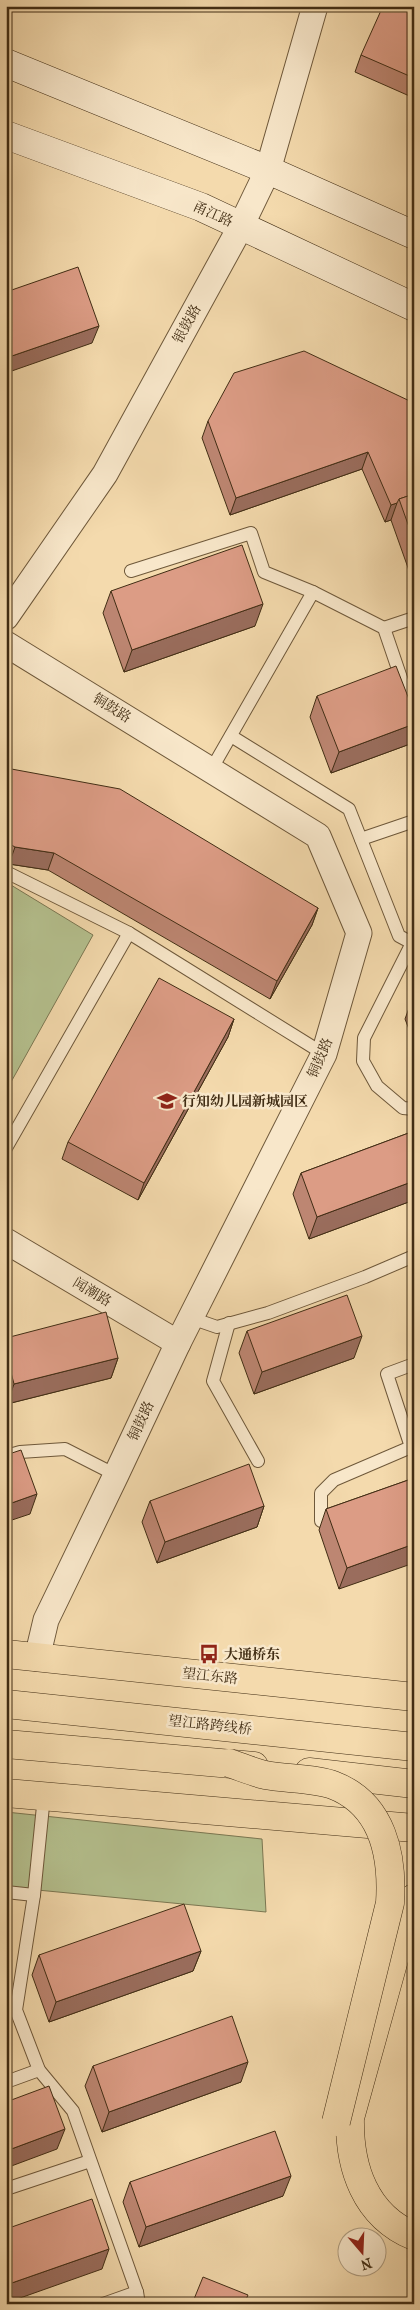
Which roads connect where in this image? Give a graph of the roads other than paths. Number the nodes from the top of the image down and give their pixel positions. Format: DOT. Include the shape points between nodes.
graph roads {
  1 [pos="315,6"];
  2 [pos="6,63"];
  3 [pos="6,135"];
  4 [pos="268,170"];
  5 [pos="241,226"];
  6 [pos="414,235"];
  7 [pos="414,307"];
  8 [pos="130,571"];
  9 [pos="313,592"];
  10 [pos="6,616"];
  11 [pos="414,618"];
  12 [pos="384,628"];
  13 [pos="6,644"];
  14 [pos="414,716"];
  15 [pos="231,736"];
  16 [pos="211,770"];
  17 [pos="414,821"];
  18 [pos="361,839"];
  19 [pos="6,872"];
  20 [pos="129,932"];
  21 [pos="413,944"];
  22 [pos="324,1054"];
  23 [pos="414,1109"];
  24 [pos="6,1148"];
  25 [pos="6,1241"];
  26 [pos="414,1256"];
  27 [pos="191,1318"];
  28 [pos="229,1323"];
  29 [pos="178,1343"];
  30 [pos="414,1364"];
  31 [pos="412,1448"];
  32 [pos="7,1454"];
  33 [pos="258,1461"];
  34 [pos="116,1475"];
  35 [pos="321,1520"];
  36 [pos="6,1654"];
  37 [pos="37,1658"];
  38 [pos="414,1697"];
  39 [pos="6,1704"];
  40 [pos="414,1727"];
  41 [pos="349,1739"];
  42 [pos="6,1744"];
  43 [pos="414,1747"];
  44 [pos="229,1763"];
  45 [pos="414,1784"];
  46 [pos="6,1793"];
  47 [pos="44,1796"];
  48 [pos="414,1828"];
  49 [pos="6,1892"];
  50 [pos="34,1895"];
  51 [pos="414,1898"];
  52 [pos="11,2010"];
  53 [pos="39,2070"];
  54 [pos="6,2082"];
  55 [pos="90,2161"];
  56 [pos="6,2189"];
  57 [pos="414,2236"];
  58 [pos="414,2257"];
  59 [pos="138,2298"];
  60 [pos="103,2304"];
  1 -- 4 [label="street, 银鼓路"];
  2 -- 4 [label="main road"];
  3 -- 5 [label="main road, 甬江路" via="201,207"];
  4 -- 5 [label="street, 银鼓路"];
  4 -- 6 [label="main road"];
  5 -- 7 [label="main road, 甬江路"];
  5 -- 10 [label="street, 银鼓路" via="104,474"];
  8 -- 9 [label="lane" via="251,534 264,572"];
  9 -- 12 [label="lane"];
  9 -- 15 [label="lane"];
  11 -- 12 [label="lane"];
  12 -- 14 [label="lane"];
  13 -- 16 [label="street, 铜鼓路"];
  15 -- 16 [label="lane"];
  15 -- 18 [label="lane" via="349,809"];
  16 -- 22 [label="street, 铜鼓路" via="318,836 360,933"];
  17 -- 18 [label="lane"];
  18 -- 21 [label="lane" via="399,936"];
  19 -- 20 [label="lane"];
  20 -- 22 [label="lane"];
  20 -- 24 [label="lane"];
  21 -- 23 [label="lane" via="364,1038 363,1061 377,1086 403,1108"];
  22 -- 27 [label="street, 铜鼓路"];
  25 -- 29 [label="street, 闻潮路"];
  26 -- 28 [label="lane" via="268,1313"];
  27 -- 28 [label="lane" via="217,1327"];
  27 -- 29 [label="street, 铜鼓路"];
  28 -- 33 [label="lane" via="213,1381"];
  29 -- 34 [label="street, 铜鼓路"];
  30 -- 31 [label="lane" via="387,1374"];
  31 -- 35 [label="lane" via="334,1480 322,1493"];
  32 -- 34 [label="lane" via="65,1449"];
  34 -- 37 [label="street, 铜鼓路" via="46,1620"];
  36 -- 37 [label="main road, 望江东路"];
  37 -- 38 [label="main road, 望江东路"];
  39 -- 41 [label="main road, 望江路跨线桥"];
  40 -- 41 [label="main road" via="393,1734"];
  41 -- 43 [label="main road, 望江路跨线桥"];
  42 -- 44 [label="main road"];
  44 -- 45 [label="main road, bridge"];
  44 -- 58 [label="main road, bridge" via="264,1775 333,1784 357,1799 374,1819 383,1837 392,1876 390,1903 336,2122 335,2159 343,2181 367,2221"];
  46 -- 47 [label="main road"];
  47 -- 48 [label="main road"];
  47 -- 50 [label="lane"];
  49 -- 50 [label="lane"];
  50 -- 52 [label="lane"];
  51 -- 57 [label="main road" via="407,1913 350,2118 349,2142 354,2167 374,2205 388,2221"];
  52 -- 53 [label="lane"];
  53 -- 54 [label="lane"];
  53 -- 55 [label="lane" via="73,2111"];
  55 -- 56 [label="lane"];
  55 -- 59 [label="lane"];
  59 -- 60 [label="lane"];
}
